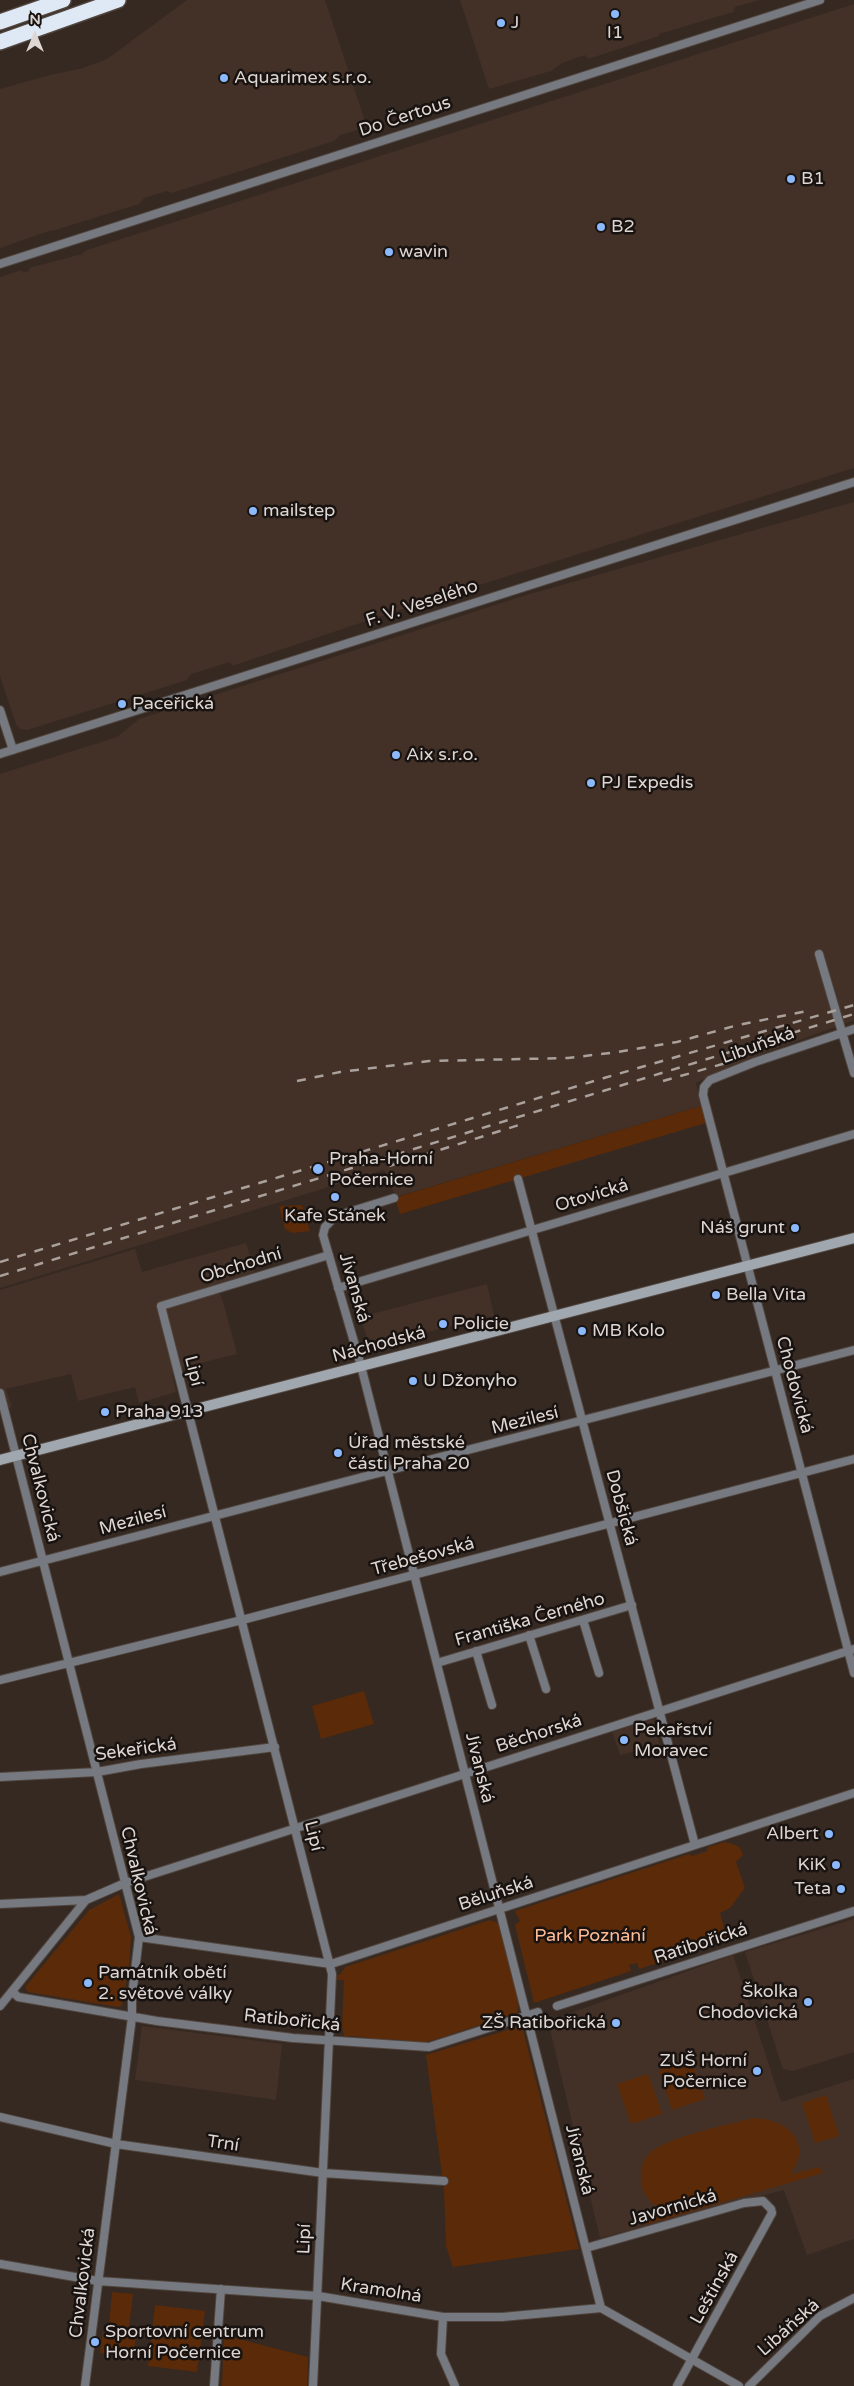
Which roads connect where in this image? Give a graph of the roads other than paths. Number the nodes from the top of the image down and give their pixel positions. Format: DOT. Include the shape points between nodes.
graph roads {
  1 [pos="63,0"];
  2 [pos="118,0"];
  3 [pos="820,0"];
  4 [pos="0,22"];
  5 [pos="0,42"];
  6 [pos="0,264"];
  7 [pos="854,482"];
  8 [pos="0,710"];
  9 [pos="13,750"];
  10 [pos="0,754"];
  11 [pos="819,954"];
  12 [pos="854,1029"];
  13 [pos="842,1032"];
  14 [pos="854,1073"];
  15 [pos="705,1106"];
  16 [pos="854,1134"];
  17 [pos="724,1173"];
  18 [pos="518,1179"];
  19 [pos="394,1198"];
  20 [pos="531,1230"];
  21 [pos="854,1238"];
  22 [pos="329,1255"];
  23 [pos="747,1266"];
  24 [pos="338,1288"];
  25 [pos="161,1306"];
  26 [pos="554,1316"];
  27 [pos="854,1350"];
  28 [pos="361,1366"];
  29 [pos="774,1371"];
  30 [pos="0,1393"];
  31 [pos="188,1411"];
  32 [pos="583,1422"];
  33 [pos="17,1456"];
  34 [pos="854,1459"];
  35 [pos="0,1460"];
  36 [pos="388,1469"];
  37 [pos="801,1473"];
  38 [pos="215,1515"];
  39 [pos="610,1522"];
  40 [pos="43,1560"];
  41 [pos="0,1572"];
  42 [pos="414,1575"];
  43 [pos="632,1605"];
  44 [pos="242,1620"];
  45 [pos="583,1620"];
  46 [pos="529,1636"];
  47 [pos="851,1650"];
  48 [pos="476,1651"];
  49 [pos="69,1663"];
  50 [pos="437,1663"];
  51 [pos="600,1673"];
  52 [pos="854,1673"];
  53 [pos="0,1680"];
  54 [pos="546,1689"];
  55 [pos="492,1705"];
  56 [pos="660,1711"];
  57 [pos="275,1747"];
  58 [pos="97,1772"];
  59 [pos="465,1774"];
  60 [pos="0,1777"];
  61 [pos="854,1793"];
  62 [pos="296,1828"];
  63 [pos="695,1845"];
  64 [pos="125,1883"];
  65 [pos="86,1900"];
  66 [pos="0,1904"];
  67 [pos="499,1909"];
  68 [pos="854,1911"];
  69 [pos="139,1937"];
  70 [pos="331,1964"];
  71 [pos="12,1992"];
  72 [pos="0,2006"];
  73 [pos="556,2006"];
  74 [pos="538,2012"];
  75 [pos="527,2015"];
  76 [pos="132,2017"];
  77 [pos="330,2041"];
  78 [pos="0,2117"];
  79 [pos="116,2144"];
  80 [pos="323,2173"];
  81 [pos="444,2181"];
  82 [pos="768,2204"];
  83 [pos="586,2248"];
  84 [pos="0,2264"];
  85 [pos="98,2281"];
  86 [pos="221,2289"];
  87 [pos="318,2296"];
  88 [pos="854,2298"];
  89 [pos="601,2308"];
  90 [pos="443,2317"];
  91 [pos="692,2359"];
  92 [pos="84,2386"];
  93 [pos="214,2386"];
  94 [pos="313,2386"];
  95 [pos="455,2386"];
  96 [pos="678,2386"];
  97 [pos="739,2386"];
  98 [pos="749,2386"];
  1 -- 4 [label="highway"];
  2 -- 5 [label="highway"];
  3 -- 6 [label="street, Do Čertous"];
  7 -- 9 [label="street, F. V. Veselého"];
  8 -- 9 [label="street"];
  9 -- 10 [label="street, F. V. Veselého"];
  11 -- 13 [label="street"];
  12 -- 13 [label="street, Libuňská"];
  13 -- 14 [label="street"];
  13 -- 15 [label="street, Libuňská" via="710,1080 702,1095"];
  15 -- 17 [label="street, Chodovická"];
  16 -- 17 [label="street, Otovická"];
  17 -- 20 [label="street, Otovická"];
  17 -- 23 [label="street, Chodovická"];
  18 -- 20 [label="street, Dobšická"];
  19 -- 22 [label="street, Jívanská" via="336,1216 324,1227"];
  20 -- 24 [label="street, Otovická"];
  20 -- 26 [label="street, Dobšická"];
  21 -- 23 [label="main road, Náchodská"];
  22 -- 24 [label="street, Jívanská"];
  22 -- 25 [label="street, Obchodní"];
  23 -- 26 [label="main road, Náchodská"];
  23 -- 29 [label="street, Chodovická"];
  24 -- 28 [label="street, Jívanská"];
  25 -- 31 [label="street, Lipí"];
  26 -- 28 [label="main road, Náchodská"];
  26 -- 32 [label="street, Dobšická"];
  27 -- 29 [label="street, Mezilesí"];
  28 -- 31 [label="main road, Náchodská"];
  28 -- 36 [label="street, Jívanská"];
  29 -- 32 [label="street, Mezilesí"];
  29 -- 37 [label="street, Chodovická"];
  30 -- 33 [label="street, Chvalkovická"];
  31 -- 33 [label="main road, Náchodská"];
  31 -- 38 [label="street, Lipí"];
  32 -- 36 [label="street, Mezilesí"];
  32 -- 39 [label="street, Dobšická"];
  33 -- 35 [label="main road, Náchodská"];
  33 -- 40 [label="street, Chvalkovická"];
  34 -- 37 [label="street, Třebešovská"];
  36 -- 38 [label="street, Mezilesí"];
  36 -- 42 [label="street, Jívanská"];
  37 -- 39 [label="street, Třebešovská"];
  37 -- 47 [label="street, Chodovická"];
  38 -- 40 [label="street, Mezilesí"];
  38 -- 44 [label="street, Lipí"];
  39 -- 42 [label="street, Třebešovská"];
  39 -- 43 [label="street, Dobšická"];
  40 -- 41 [label="street, Mezilesí"];
  40 -- 49 [label="street, Chvalkovická"];
  42 -- 44 [label="street, Třebešovská"];
  42 -- 50 [label="street, Jívanská"];
  43 -- 45 [label="street, Františka Černého"];
  43 -- 56 [label="street, Dobšická"];
  44 -- 49 [label="street, Třebešovská"];
  44 -- 57 [label="street, Lipí"];
  45 -- 46 [label="street, Františka Černého"];
  45 -- 51 [label="street"];
  46 -- 48 [label="street, Františka Černého"];
  46 -- 54 [label="street"];
  47 -- 52 [label="street, Chodovická"];
  47 -- 56 [label="street, Běchorská"];
  48 -- 50 [label="street, Františka Černého"];
  48 -- 55 [label="street"];
  49 -- 53 [label="street, Třebešovská"];
  49 -- 58 [label="street, Chvalkovická"];
  50 -- 59 [label="street, Jívanská"];
  56 -- 59 [label="street, Běchorská"];
  56 -- 63 [label="street, Dobšická"];
  57 -- 58 [label="street, Sekeřická"];
  57 -- 62 [label="street, Lipí"];
  58 -- 60 [label="street, Sekeřická"];
  58 -- 64 [label="street, Chvalkovická"];
  59 -- 62 [label="street, Běchorská"];
  59 -- 67 [label="street, Jívanská"];
  61 -- 63 [label="street, Běluňská"];
  62 -- 64 [label="street, Běchorská"];
  62 -- 70 [label="street, Lipí"];
  63 -- 67 [label="street, Běluňská"];
  64 -- 65 [label="street, Běchorská"];
  64 -- 69 [label="street, Chvalkovická"];
  65 -- 66 [label="street"];
  65 -- 71 [label="street"];
  67 -- 70 [label="street, Běluňská"];
  67 -- 75 [label="street, Jívanská"];
  68 -- 73 [label="street, Ratibořická"];
  69 -- 70 [label="street, Běluňská"];
  69 -- 76 [label="street, Chvalkovická"];
  70 -- 77 [label="street, Lipí"];
  71 -- 72 [label="street"];
  71 -- 76 [label="street, Ratibořická" via="18,1997"];
  74 -- 75 [label="street, Ratibořická"];
  75 -- 77 [label="street, Ratibořická" via="430,2047"];
  75 -- 83 [label="street, Jívanská"];
  76 -- 77 [label="street, Ratibořická"];
  76 -- 79 [label="street, Chvalkovická"];
  77 -- 80 [label="street, Lipí"];
  78 -- 79 [label="street, Trní"];
  79 -- 80 [label="street, Trní"];
  79 -- 85 [label="street, Chvalkovická"];
  80 -- 81 [label="street, Trní"];
  80 -- 87 [label="street, Lipí"];
  82 -- 83 [label="street, Javornická" via="763,2201 744,2203"];
  82 -- 91 [label="street, Leštínská" via="772,2213 768,2222"];
  83 -- 89 [label="street, Jívanská"];
  84 -- 85 [label="street, Kramolná"];
  85 -- 86 [label="street, Kramolná"];
  85 -- 92 [label="street, Chvalkovická"];
  86 -- 87 [label="street, Kramolná"];
  86 -- 93 [label="street"];
  87 -- 90 [label="street, Kramolná"];
  87 -- 94 [label="street, Lipí"];
  88 -- 98 [label="street, Libáňská" via="820,2316"];
  89 -- 90 [label="street, Kramolná" via="502,2317"];
  89 -- 91 [label="street"];
  90 -- 95 [label="street" via="441,2354"];
  91 -- 96 [label="street, Leštínská"];
  91 -- 97 [label="street"];
}
